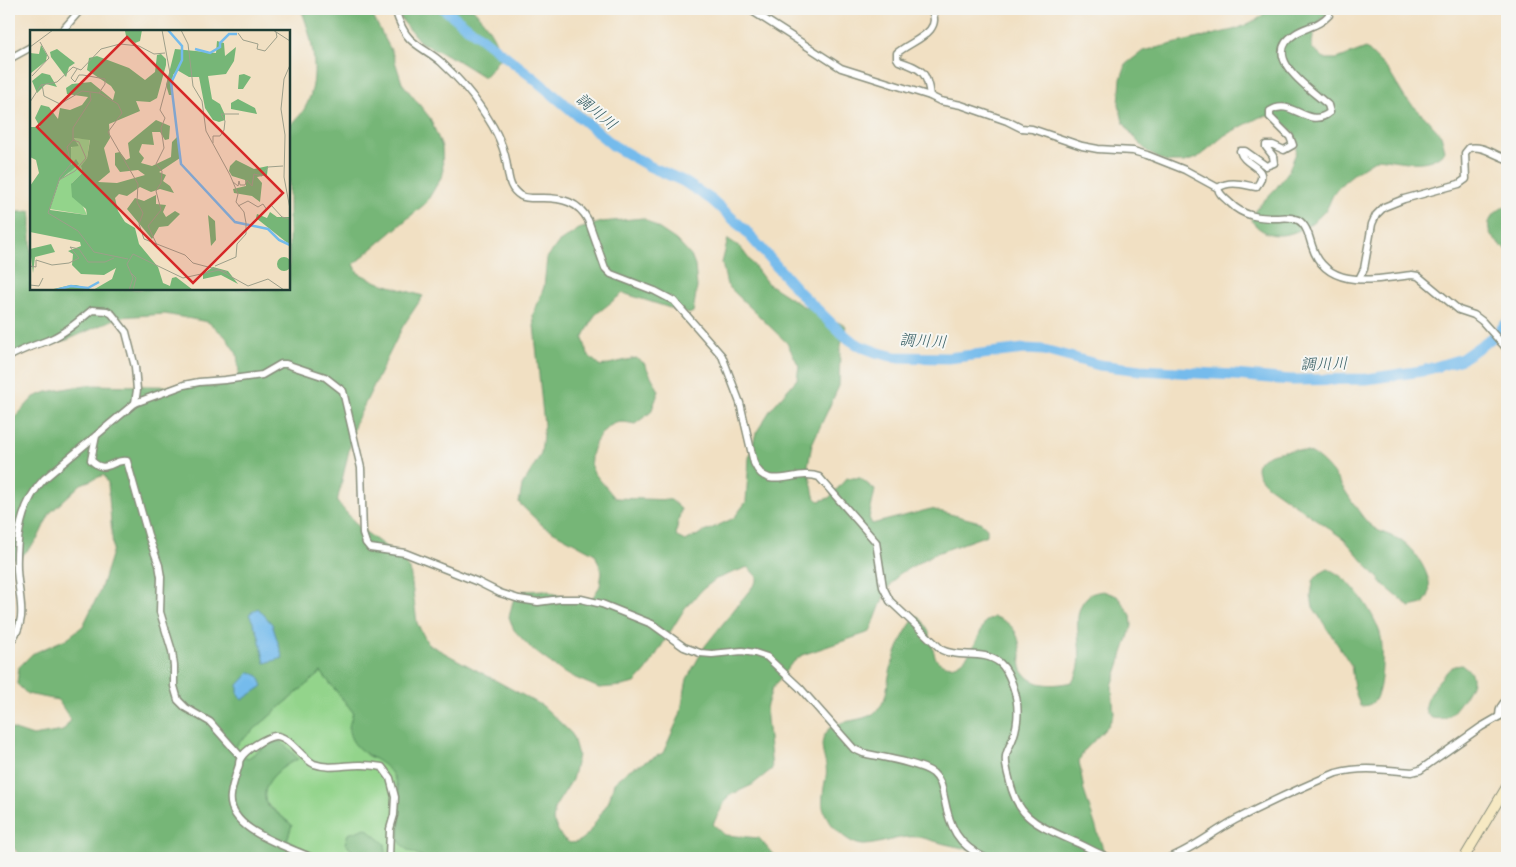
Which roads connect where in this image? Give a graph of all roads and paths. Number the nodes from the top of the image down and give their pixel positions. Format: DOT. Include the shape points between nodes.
graph roads {
  1 [pos="81,9"];
  2 [pos="395,9"];
  3 [pos="749,9"];
  4 [pos="931,9"];
  5 [pos="1329,9"];
  6 [pos="63,30"];
  7 [pos="30,48"];
  8 [pos="9,59"];
  9 [pos="930,96"];
  10 [pos="1507,118"];
  11 [pos="1507,122"];
  12 [pos="1507,159"];
  13 [pos="1218,188"];
  14 [pos="1359,279"];
  15 [pos="1507,349"];
  16 [pos="9,357"];
  17 [pos="135,403"];
  18 [pos="96,435"];
  19 [pos="9,643"];
  20 [pos="1507,700"];
  21 [pos="1507,712"];
  22 [pos="1499,716"];
  23 [pos="241,757"];
  24 [pos="1507,786"];
  25 [pos="312,858"];
  26 [pos="389,858"];
  27 [pos="985,858"];
  28 [pos="1111,858"];
  29 [pos="1169,858"];
  30 [pos="1464,858"];
  1 -- 6 [label="street"];
  2 -- 28 [label="street" via="400,25 410,39 440,61 478,103 500,142 513,189 521,196 569,201 578,206 588,220 605,268 611,274 674,301 722,356 740,403 757,472 773,479 804,474 819,477 876,542 883,587 890,601 942,650 992,658 1007,670 1018,708 1006,764 1012,792 1020,809 1047,830"];
  3 -- 9 [label="street" via="841,68"];
  4 -- 9 [label="street" via="935,21 929,33 897,53 899,61 922,70 926,75"];
  5 -- 13 [label="street" via="1329,15 1322,23 1295,34 1282,50 1282,56 1290,70 1328,105 1330,112 1318,119 1281,106 1274,108 1270,117 1290,137 1293,145 1284,150 1266,145 1274,163 1266,166 1240,151 1243,158 1262,175 1261,181 1256,187 1224,184"];
  7 -- 8 [label="street"];
  9 -- 13 [label="street" via="1082,146 1133,150 1186,170"];
  10 -- 11 [label="street"];
  12 -- 14 [label="street" via="1486,149 1469,148 1465,153 1466,179 1459,184 1384,207 1372,224 1364,269"];
  13 -- 14 [label="street" via="1233,206 1249,216 1290,217 1301,222 1314,252 1329,272"];
  14 -- 15 [label="street" via="1418,276 1459,310 1474,315"];
  16 -- 17 [label="street" via="53,338 92,310 107,311 126,332 135,367"];
  17 -- 18 [label="street"];
  17 -- 27 [label="street" via="184,385 262,375 281,364 325,377 343,391 347,406 361,468 363,534 370,548 405,553 519,599 538,602 581,599 602,604 652,624 684,647 700,653 742,650 767,657 800,688 854,749 932,772 940,780 950,822 957,836 973,852"];
  18 -- 19 [label="street" via="44,479 28,500 17,552 21,622"];
  18 -- 23 [label="street" via="91,460 96,466 103,468 123,460 127,461 132,474 159,565 160,612 172,652 178,700 210,722"];
  20 -- 22 [label="street" via="1502,703"];
  21 -- 22 [label="street"];
  22 -- 29 [label="street" via="1420,770 1354,768 1336,773 1235,820"];
  23 -- 25 [label="street" via="231,795 235,814 242,823 263,837"];
  23 -- 26 [label="street" via="262,741 278,736 315,764 382,767 390,778 395,797"];
  24 -- 30 [label="main road"];
}
